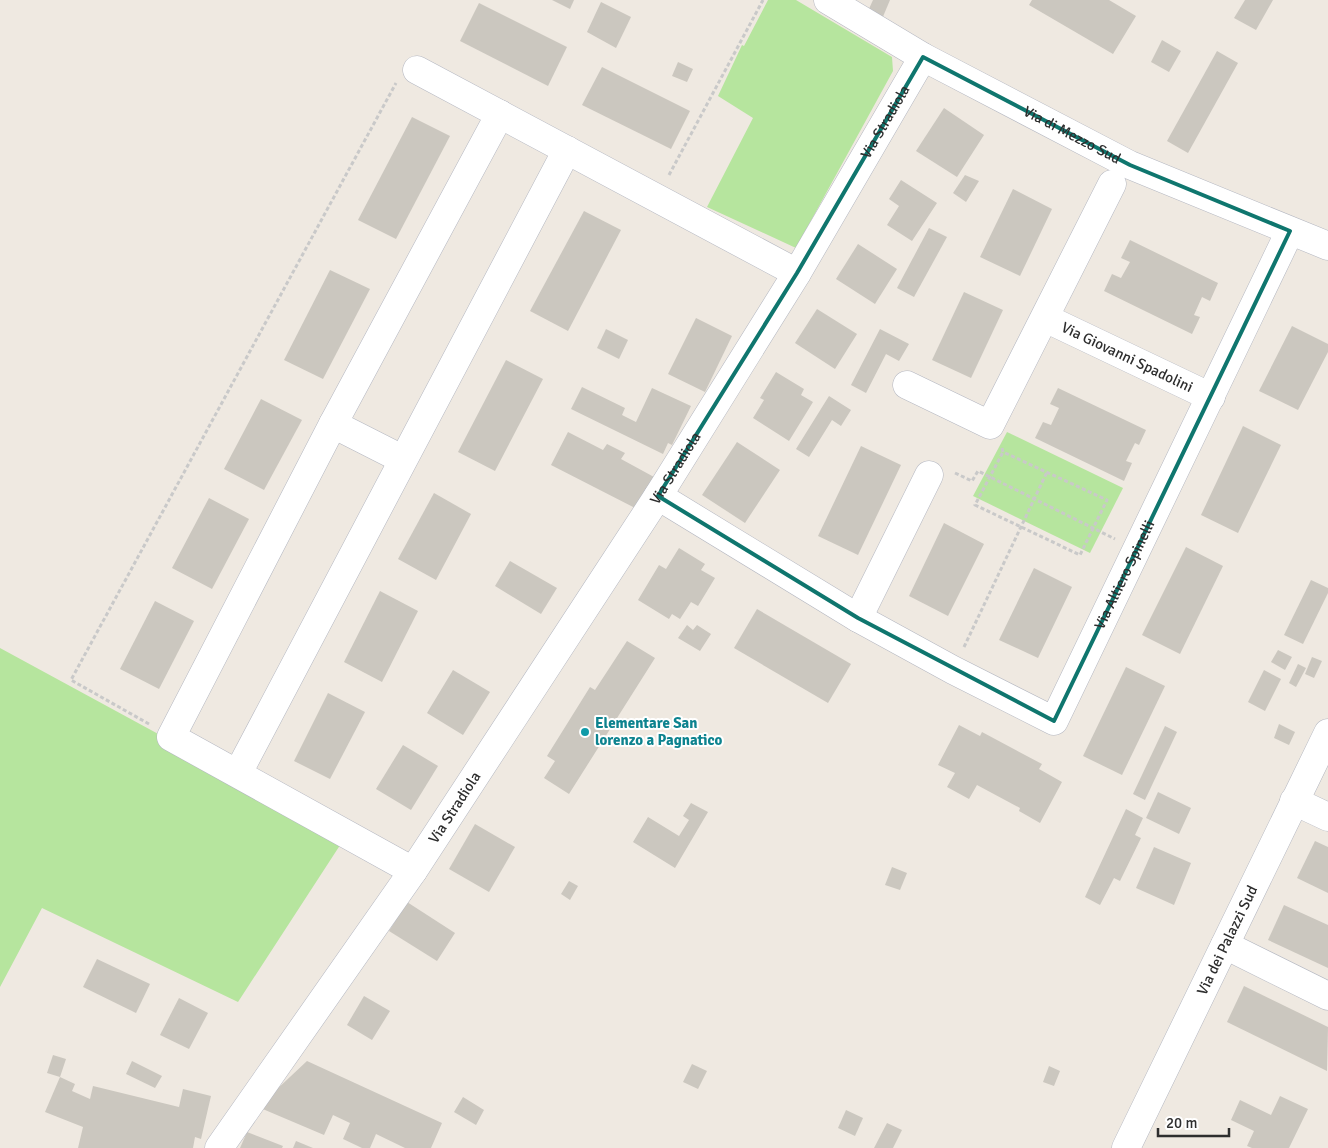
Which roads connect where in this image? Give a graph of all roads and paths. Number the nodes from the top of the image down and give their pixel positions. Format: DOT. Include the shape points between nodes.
graph roads {
  1 [pos="763,0"];
  2 [pos="828,0"];
  3 [pos="923,57"];
  4 [pos="417,70"];
  5 [pos="500,114"];
  6 [pos="566,150"];
  7 [pos="1112,184"];
  8 [pos="657,198"];
  9 [pos="1290,231"];
  10 [pos="1328,246"];
  11 [pos="797,273"];
  12 [pos="1045,318"];
  13 [pos="907,385"];
  14 [pos="1211,397"];
  15 [pos="333,424"];
  16 [pos="990,425"];
  17 [pos="1003,452"];
  18 [pos="402,459"];
  19 [pos="1047,472"];
  20 [pos="928,475"];
  21 [pos="991,477"];
  22 [pos="658,496"];
  23 [pos="1034,499"];
  24 [pos="1021,527"];
  25 [pos="1093,528"];
  26 [pos="1135,550"];
  27 [pos="858,618"];
  28 [pos="953,670"];
  29 [pos="1328,733"];
  30 [pos="171,737"];
  31 [pos="238,773"];
  32 [pos="1294,800"];
  33 [pos="1328,817"];
  34 [pos="412,871"];
  35 [pos="1225,945"];
  36 [pos="1328,996"];
  37 [pos="219,1148"];
  38 [pos="1126,1148"];
  1 -- 8 [label="path"];
  2 -- 3 [label="street, Via di Mezzo Sud"];
  3 -- 9 [label="street, Via di Mezzo Sud" via="1130,165"];
  3 -- 11 [label="street, Via Stradiola"];
  4 -- 5 [label="street"];
  4 -- 30 [label="path" via="406,64 71,680"];
  5 -- 6 [label="street"];
  5 -- 15 [label="street"];
  6 -- 8 [label="street"];
  6 -- 18 [label="street"];
  7 -- 12 [label="street, Via Giovanni Spadolini"];
  8 -- 11 [label="street"];
  9 -- 10 [label="street, Via di Mezzo Sud"];
  9 -- 14 [label="street, Via Altiero Spinelli"];
  11 -- 22 [label="street, Via Stradiola"];
  12 -- 14 [label="street, Via Giovanni Spadolini"];
  12 -- 16 [label="street, Via Giovanni Spadolini"];
  13 -- 16 [label="street"];
  14 -- 26 [label="street, Via Altiero Spinelli"];
  15 -- 18 [label="street"];
  15 -- 30 [label="street"];
  16 -- 17 [label="path"];
  17 -- 19 [label="path"];
  17 -- 21 [label="path"];
  18 -- 31 [label="street"];
  19 -- 23 [label="path"];
  19 -- 25 [label="path" via="1107,500"];
  20 -- 21 [label="path" via="934,464 972,481 978,471"];
  20 -- 27 [label="street"];
  21 -- 23 [label="path"];
  21 -- 24 [label="path" via="975,505"];
  22 -- 27 [label="street, Via Altiero Spinelli"];
  22 -- 34 [label="street, Via Stradiola"];
  23 -- 24 [label="path"];
  23 -- 25 [label="path"];
  24 -- 25 [label="path" via="1080,555"];
  24 -- 28 [label="path"];
  25 -- 26 [label="path"];
  26 -- 28 [label="street, Via Altiero Spinelli" via="1054,721"];
  27 -- 28 [label="street, Via Altiero Spinelli"];
  29 -- 32 [label="street, Via dei Palazzi Sud"];
  30 -- 31 [label="street"];
  31 -- 34 [label="street"];
  32 -- 33 [label="street"];
  32 -- 35 [label="street, Via dei Palazzi Sud"];
  34 -- 37 [label="street, Via Stradiola"];
  35 -- 36 [label="street"];
  35 -- 38 [label="street, Via dei Palazzi Sud"];
}
